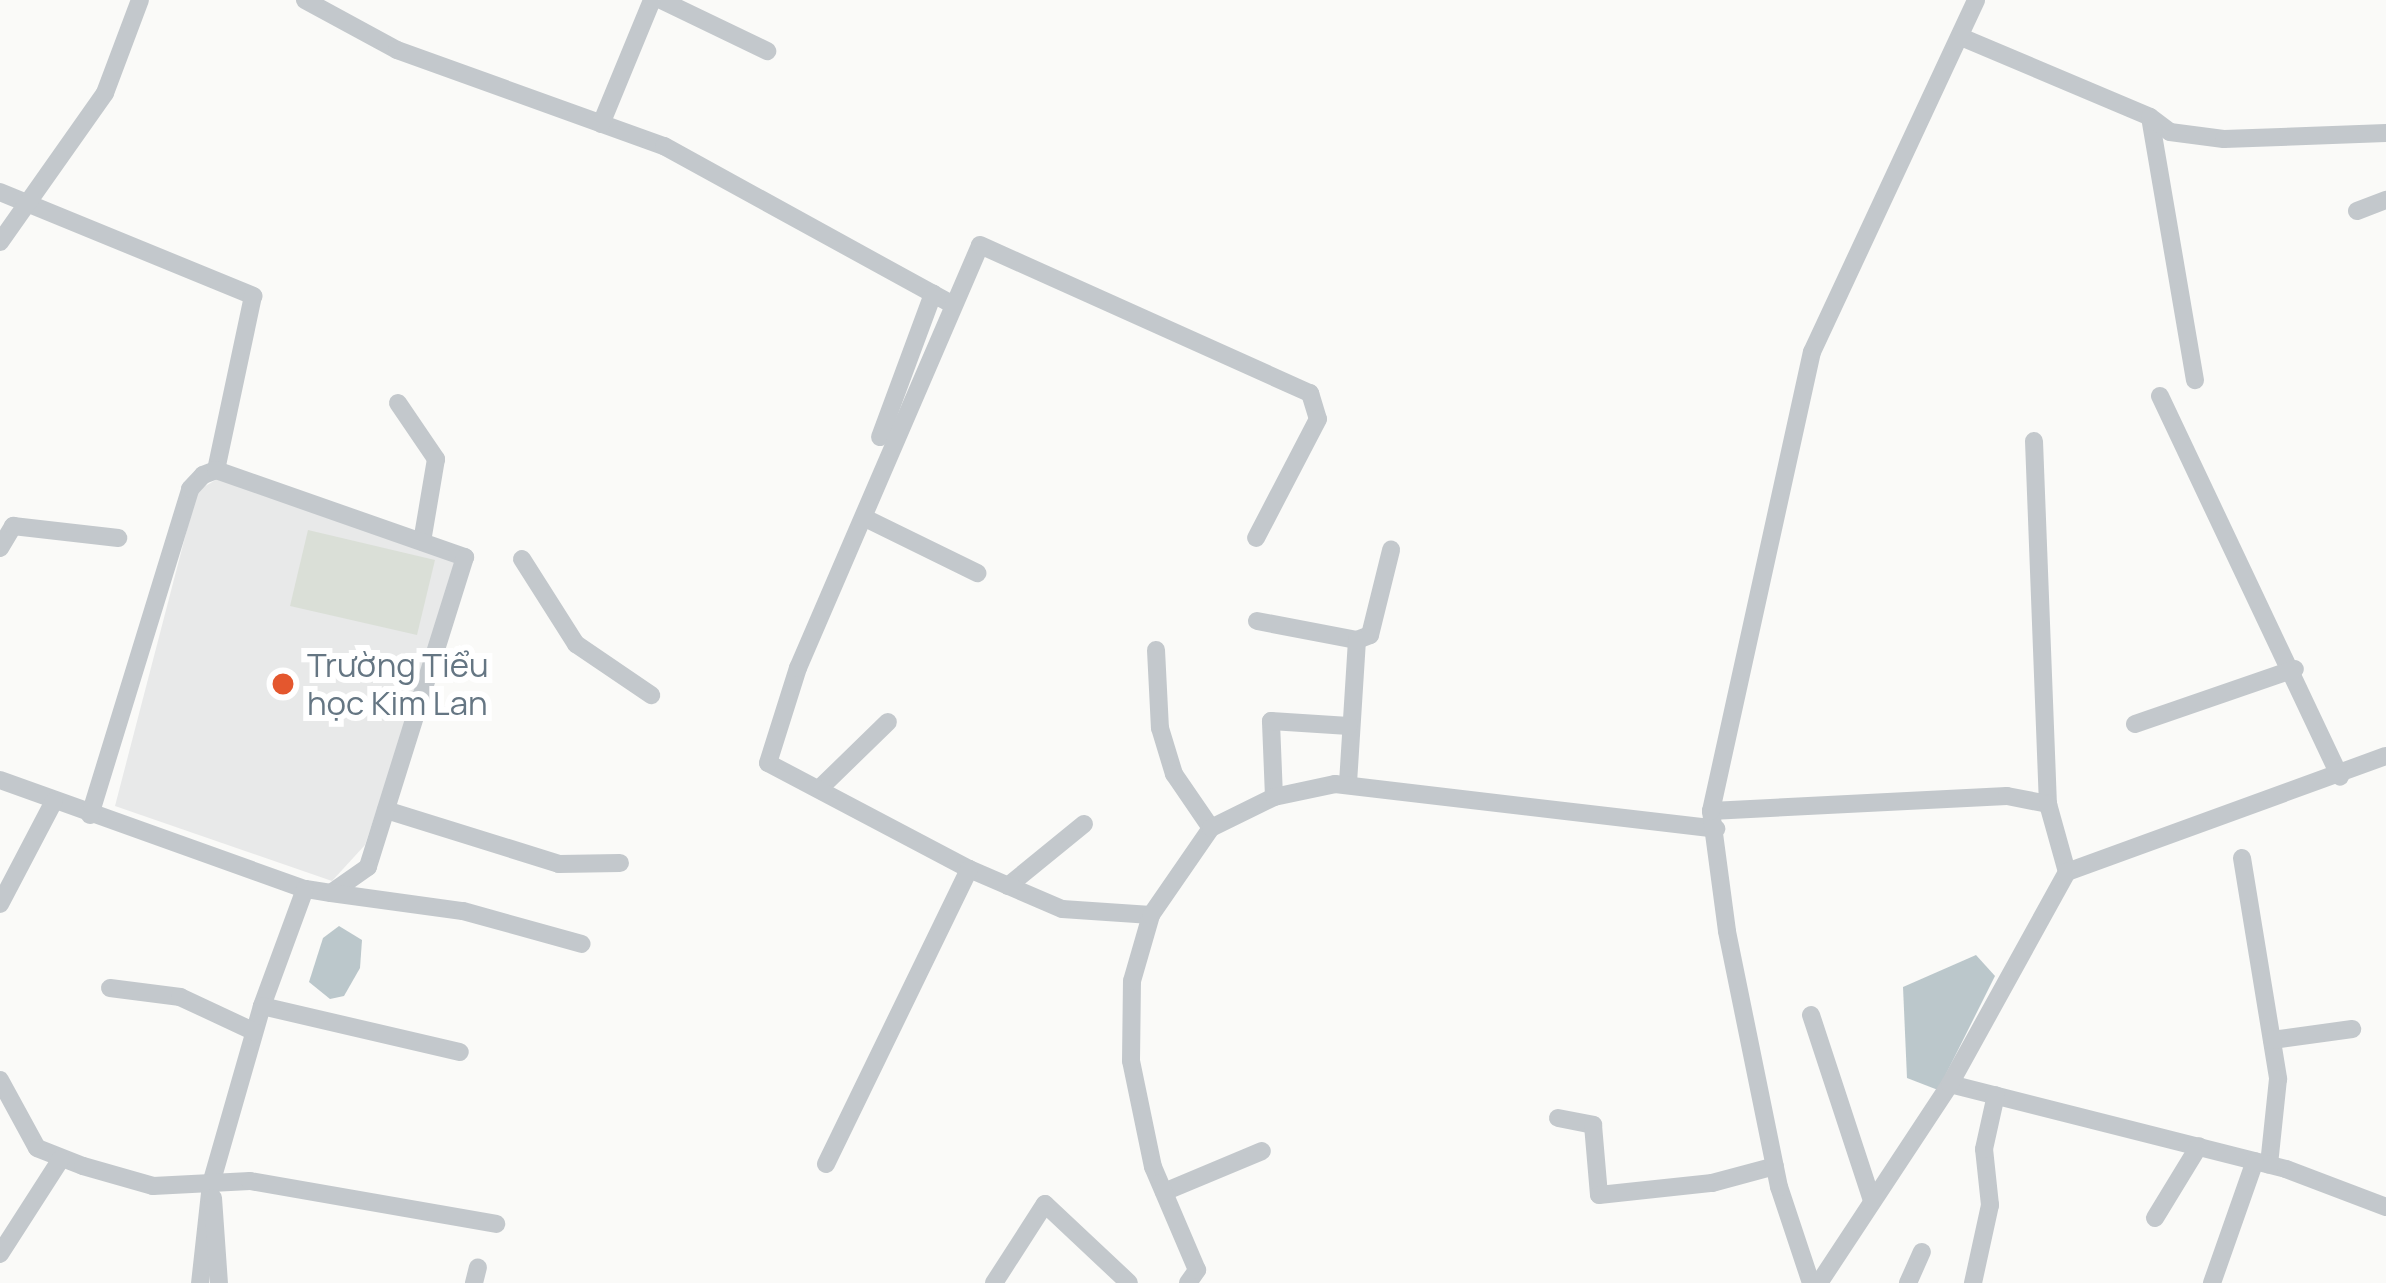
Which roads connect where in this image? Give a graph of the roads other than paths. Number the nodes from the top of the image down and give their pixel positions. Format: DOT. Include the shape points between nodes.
graph roads {
  1 [pos="140,0"];
  2 [pos="305,0"];
  3 [pos="652,0"];
  4 [pos="662,0"];
  5 [pos="1976,0"];
  6 [pos="1961,37"];
  7 [pos="767,51"];
  8 [pos="2150,117"];
  9 [pos="601,124"];
  10 [pos="2386,133"];
  11 [pos="0,192"];
  12 [pos="2386,200"];
  13 [pos="30,206"];
  14 [pos="2357,211"];
  15 [pos="0,242"];
  16 [pos="933,293"];
  17 [pos="953,305"];
  18 [pos="2195,380"];
  19 [pos="2160,396"];
  20 [pos="398,403"];
  21 [pos="880,437"];
  22 [pos="2034,441"];
  23 [pos="216,470"];
  24 [pos="867,519"];
  25 [pos="118,538"];
  26 [pos="1256,538"];
  27 [pos="422,542"];
  28 [pos="0,548"];
  29 [pos="1391,550"];
  30 [pos="522,559"];
  31 [pos="977,573"];
  32 [pos="1257,621"];
  33 [pos="1358,640"];
  34 [pos="1156,650"];
  35 [pos="2295,669"];
  36 [pos="651,695"];
  37 [pos="888,722"];
  38 [pos="2135,724"];
  39 [pos="1349,726"];
  40 [pos="2386,756"];
  41 [pos="2341,777"];
  42 [pos="0,780"];
  43 [pos="1348,784"];
  44 [pos="819,790"];
  45 [pos="1274,797"];
  46 [pos="54,801"];
  47 [pos="2048,804"];
  48 [pos="386,810"];
  49 [pos="90,815"];
  50 [pos="1714,820"];
  51 [pos="1084,824"];
  52 [pos="1211,828"];
  53 [pos="2242,858"];
  54 [pos="620,863"];
  55 [pos="969,869"];
  56 [pos="2067,872"];
  57 [pos="1008,886"];
  58 [pos="305,889"];
  59 [pos="331,893"];
  60 [pos="0,904"];
  61 [pos="1151,915"];
  62 [pos="582,944"];
  63 [pos="110,988"];
  64 [pos="262,1006"];
  65 [pos="1811,1016"];
  66 [pos="2352,1028"];
  67 [pos="254,1031"];
  68 [pos="2272,1040"];
  69 [pos="460,1052"];
  70 [pos="0,1080"];
  71 [pos="1950,1084"];
  72 [pos="1996,1095"];
  73 [pos="1558,1118"];
  74 [pos="2199,1146"];
  75 [pos="1262,1151"];
  76 [pos="61,1159"];
  77 [pos="2262,1163"];
  78 [pos="826,1164"];
  79 [pos="1775,1166"];
  80 [pos="211,1184"];
  81 [pos="1164,1192"];
  82 [pos="1872,1201"];
  83 [pos="2386,1207"];
  84 [pos="2155,1218"];
  85 [pos="496,1224"];
  86 [pos="1922,1252"];
  87 [pos="0,1254"];
  88 [pos="200,1283"];
  89 [pos="219,1283"];
  90 [pos="994,1283"];
  91 [pos="1129,1283"];
  92 [pos="1187,1283"];
  93 [pos="1815,1283"];
  94 [pos="1908,1283"];
  95 [pos="1972,1283"];
  96 [pos="2212,1283"];
  1 -- 13 [label="street" via="106,93"];
  2 -- 9 [label="street" via="398,50"];
  3 -- 9 [label="street"];
  4 -- 7 [label="street"];
  5 -- 6 [label="street"];
  6 -- 8 [label="street"];
  6 -- 50 [label="street" via="1812,352"];
  8 -- 10 [label="street" via="2170,132 2224,139"];
  8 -- 18 [label="street"];
  9 -- 16 [label="street" via="664,146"];
  11 -- 13 [label="street"];
  12 -- 14 [label="street"];
  13 -- 15 [label="street"];
  13 -- 23 [label="street" via="253,296"];
  16 -- 17 [label="street"];
  16 -- 21 [label="street"];
  17 -- 24 [label="street"];
  17 -- 26 [label="street" via="980,245 1310,393 1318,419"];
  19 -- 35 [label="street"];
  20 -- 27 [label="street" via="436,459"];
  22 -- 47 [label="street"];
  23 -- 27 [label="street"];
  23 -- 49 [label="street" via="190,489"];
  24 -- 31 [label="street"];
  24 -- 44 [label="street" via="799,668 768,763"];
  25 -- 28 [label="street" via="13,526"];
  27 -- 48 [label="street" via="465,557"];
  29 -- 33 [label="street" via="1370,635"];
  30 -- 36 [label="street" via="576,644"];
  32 -- 33 [label="street"];
  33 -- 39 [label="street"];
  34 -- 52 [label="street" via="1160,728 1174,774"];
  35 -- 38 [label="street"];
  35 -- 41 [label="street"];
  37 -- 44 [label="street"];
  39 -- 43 [label="street"];
  39 -- 45 [label="street" via="1271,721"];
  40 -- 41 [label="street"];
  41 -- 56 [label="street"];
  42 -- 46 [label="street"];
  43 -- 45 [label="street"];
  43 -- 50 [label="street"];
  44 -- 55 [label="street"];
  45 -- 52 [label="street"];
  46 -- 49 [label="street"];
  46 -- 60 [label="street"];
  47 -- 50 [label="street" via="2007,796"];
  47 -- 56 [label="street"];
  48 -- 54 [label="street" via="560,864"];
  48 -- 59 [label="street" via="368,866"];
  49 -- 58 [label="street" via="214,851"];
  50 -- 79 [label="street" via="1727,932"];
  51 -- 57 [label="street"];
  52 -- 61 [label="street"];
  53 -- 68 [label="street"];
  55 -- 57 [label="street"];
  55 -- 78 [label="street"];
  56 -- 71 [label="street"];
  57 -- 61 [label="street" via="1084,914"];
  58 -- 59 [label="street"];
  58 -- 64 [label="street"];
  59 -- 62 [label="street" via="463,911"];
  61 -- 81 [label="street" via="1132,981 1131,1061"];
  63 -- 67 [label="street" via="180,998"];
  64 -- 67 [label="street"];
  64 -- 69 [label="street"];
  65 -- 82 [label="street"];
  66 -- 68 [label="street"];
  67 -- 80 [label="street"];
  68 -- 77 [label="street" via="2278,1078"];
  70 -- 76 [label="street" via="38,1148"];
  71 -- 72 [label="street"];
  71 -- 82 [label="street"];
  72 -- 74 [label="street"];
  72 -- 95 [label="street" via="1984,1149 1990,1205"];
  73 -- 79 [label="street" via="1593,1124 1599,1195 1712,1183"];
  74 -- 77 [label="street"];
  74 -- 84 [label="street"];
  75 -- 81 [label="street"];
  76 -- 80 [label="street" via="153,1186"];
  76 -- 87 [label="street"];
  77 -- 83 [label="street"];
  77 -- 96 [label="street"];
  79 -- 93 [label="street"];
  80 -- 85 [label="street" via="250,1181"];
  80 -- 88 [label="street"];
  80 -- 89 [label="street"];
  81 -- 92 [label="street" via="1197,1270"];
  82 -- 93 [label="street"];
  86 -- 94 [label="street"];
  90 -- 91 [label="street" via="1045,1204"];
}
